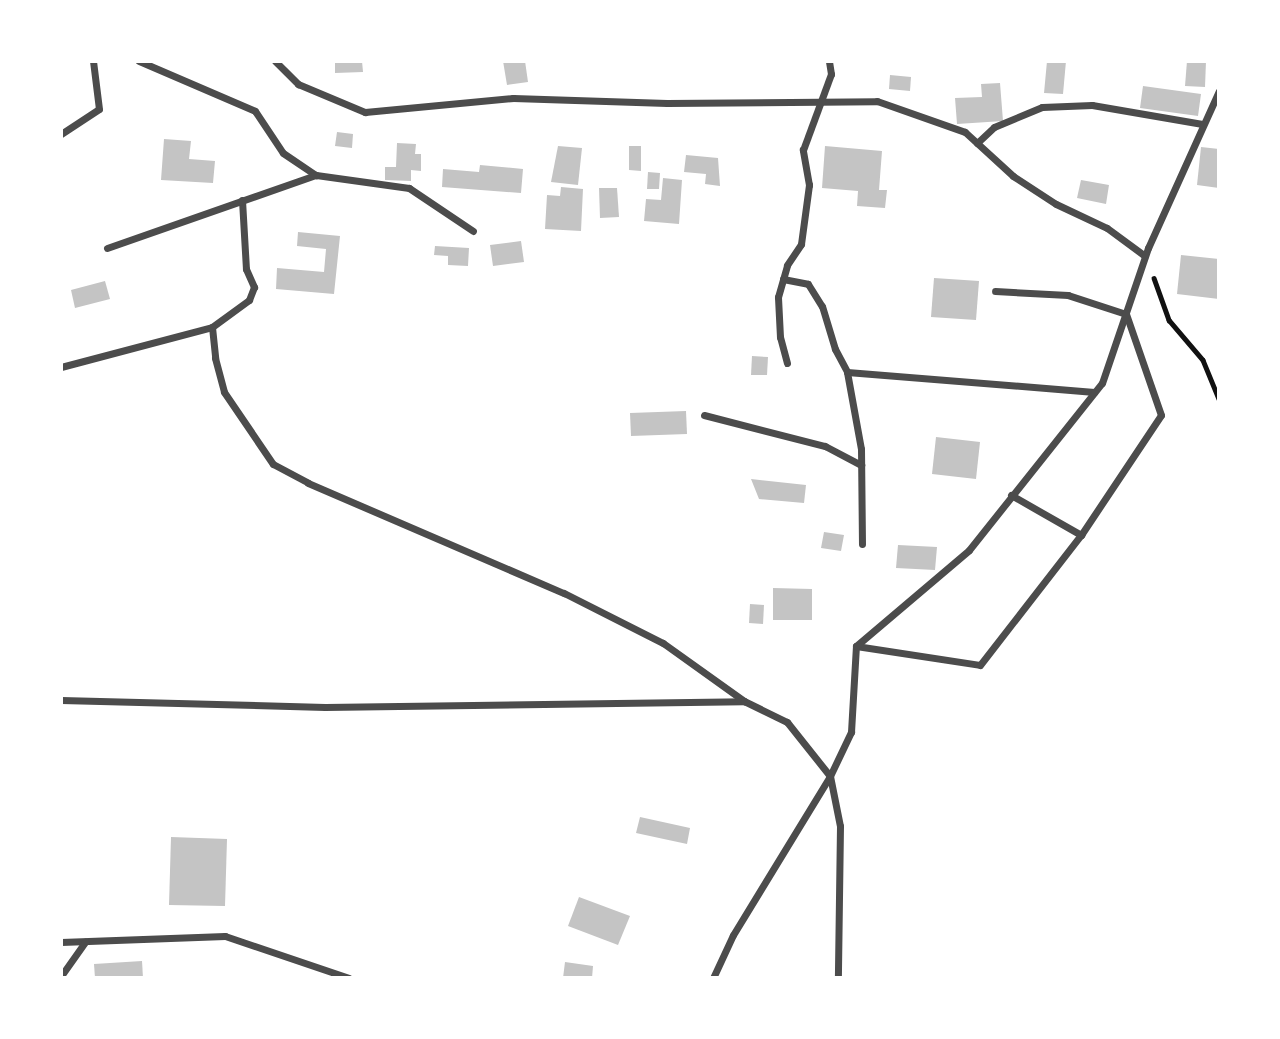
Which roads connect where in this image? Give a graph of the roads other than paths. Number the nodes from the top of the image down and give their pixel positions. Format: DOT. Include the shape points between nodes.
graph roads {
  1 [pos="93,61"];
  2 [pos="139,61"];
  3 [pos="275,61"];
  4 [pos="829,61"];
  5 [pos="1219,91"];
  6 [pos="823,100"];
  7 [pos="1202,124"];
  8 [pos="61,134"];
  9 [pos="977,144"];
  10 [pos="316,175"];
  11 [pos="242,200"];
  12 [pos="473,231"];
  13 [pos="107,248"];
  14 [pos="1145,256"];
  15 [pos="783,279"];
  16 [pos="995,291"];
  17 [pos="1126,314"];
  18 [pos="212,327"];
  19 [pos="787,363"];
  20 [pos="61,367"];
  21 [pos="847,372"];
  22 [pos="1094,392"];
  23 [pos="704,415"];
  24 [pos="861,466"];
  25 [pos="1011,495"];
  26 [pos="1081,536"];
  27 [pos="862,544"];
  28 [pos="856,646"];
  29 [pos="61,700"];
  30 [pos="744,701"];
  31 [pos="830,776"];
  32 [pos="61,942"];
  33 [pos="85,942"];
  34 [pos="61,976"];
  35 [pos="349,978"];
  36 [pos="713,978"];
  37 [pos="838,978"];
  1 -- 8 [label="street" via="99,109"];
  2 -- 10 [label="street" via="255,111 283,153"];
  3 -- 6 [label="street" via="298,84 365,111 513,98 667,103"];
  4 -- 6 [label="street" via="831,74"];
  5 -- 7 [label="street"];
  6 -- 9 [label="street" via="877,101 965,132"];
  6 -- 15 [label="street" via="803,150 809,186 802,244"];
  7 -- 9 [label="street" via="1092,105 1042,107 994,127"];
  7 -- 14 [label="street"];
  9 -- 14 [label="street" via="1034,190 1107,228"];
  10 -- 11 [label="street"];
  10 -- 12 [label="street" via="409,188"];
  11 -- 13 [label="street"];
  11 -- 18 [label="street" via="246,269 254,287 248,300"];
  14 -- 17 [label="street"];
  15 -- 19 [label="street" via="778,297"];
  15 -- 21 [label="street" via="808,284 822,306"];
  16 -- 17 [label="street" via="1068,295"];
  17 -- 22 [label="street" via="1102,383"];
  17 -- 26 [label="street" via="1161,415"];
  18 -- 20 [label="street"];
  18 -- 30 [label="street" via="224,392 273,464 639,630 725,683"];
  21 -- 22 [label="street"];
  21 -- 24 [label="street"];
  22 -- 25 [label="street"];
  23 -- 24 [label="street" via="825,446"];
  24 -- 27 [label="street"];
  25 -- 26 [label="street"];
  25 -- 28 [label="street" via="969,550"];
  26 -- 28 [label="street" via="980,665"];
  28 -- 31 [label="street" via="851,732"];
  29 -- 30 [label="street" via="325,707"];
  30 -- 31 [label="street" via="787,722"];
  31 -- 36 [label="street" via="733,935"];
  31 -- 37 [label="street" via="840,826"];
  32 -- 33 [label="street"];
  33 -- 34 [label="street"];
  33 -- 35 [label="street" via="225,936"];
}
